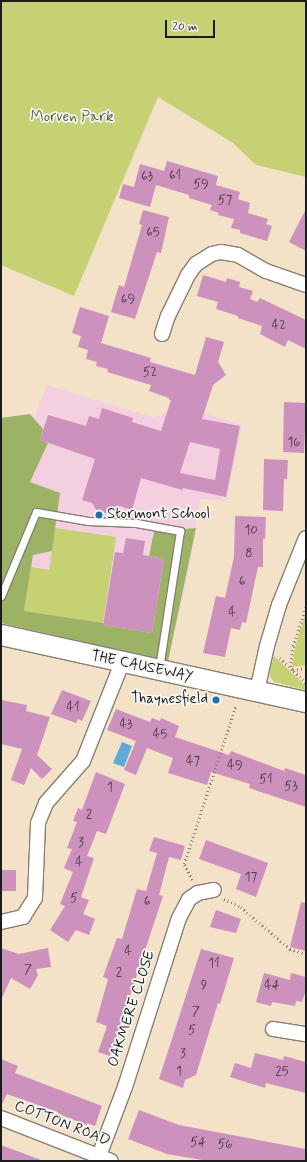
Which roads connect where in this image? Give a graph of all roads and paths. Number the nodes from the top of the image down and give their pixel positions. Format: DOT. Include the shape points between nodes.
graph roads {
  1 [pos="306,285"];
  2 [pos="162,334"];
  3 [pos="306,538"];
  4 [pos="1,596"];
  5 [pos="306,606"];
  6 [pos="1,635"];
  7 [pos="267,646"];
  8 [pos="122,663"];
  9 [pos="290,667"];
  10 [pos="306,668"];
  11 [pos="158,670"];
  12 [pos="293,670"];
  13 [pos="306,683"];
  14 [pos="249,690"];
  15 [pos="306,702"];
  16 [pos="214,890"];
  17 [pos="198,893"];
  18 [pos="1,922"];
  19 [pos="306,954"];
  20 [pos="273,1029"];
  21 [pos="306,1034"];
  22 [pos="1,1118"];
  23 [pos="105,1159"];
  1 -- 2 [label="street" via="266,271 238,255 221,252 212,254 196,264 188,275"];
  3 -- 7 [label="street" via="279,604"];
  4 -- 11 [label="lane" via="36,512 88,521 136,523 180,531"];
  5 -- 9 [label="path" via="293,646"];
  6 -- 8 [label="main road, THE CAUSEWAY"];
  7 -- 9 [label="path"];
  7 -- 14 [label="street"];
  8 -- 11 [label="main road, THE CAUSEWAY"];
  8 -- 18 [label="street" via="83,761 46,803 38,823 35,898 23,918"];
  9 -- 12 [label="path"];
  10 -- 12 [label="path"];
  11 -- 14 [label="main road, THE CAUSEWAY"];
  12 -- 13 [label="path"];
  14 -- 15 [label="main road, THE CAUSEWAY"];
  14 -- 17 [label="path" via="184,864"];
  16 -- 17 [label="street"];
  16 -- 19 [label="path" via="221,898 241,907 290,949"];
  17 -- 23 [label="street, OAKMERE CLOSE" via="190,899 179,918 125,1087"];
  20 -- 21 [label="street"];
  22 -- 23 [label="street, COTTON ROAD"];
}
